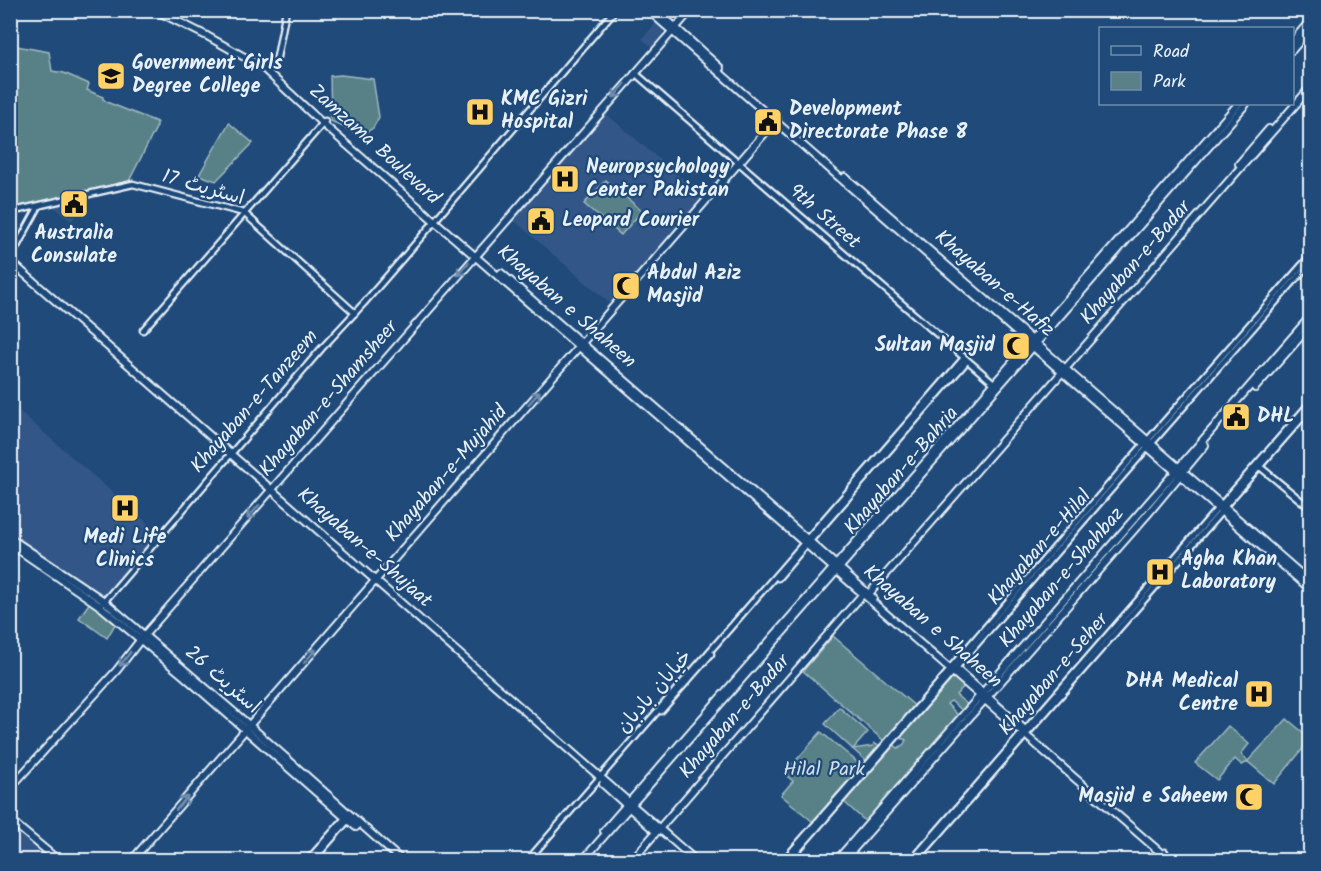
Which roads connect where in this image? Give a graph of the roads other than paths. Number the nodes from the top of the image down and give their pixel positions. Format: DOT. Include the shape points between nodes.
graph roads {
  1 [pos="155,10"];
  2 [pos="164,10"];
  3 [pos="286,10"];
  4 [pos="615,10"];
  5 [pos="648,10"];
  6 [pos="656,10"];
  7 [pos="686,10"];
  8 [pos="691,10"];
  9 [pos="1311,21"];
  10 [pos="672,29"];
  11 [pos="1311,29"];
  12 [pos="1302,34"];
  13 [pos="1294,41"];
  14 [pos="1294,48"];
  15 [pos="268,69"];
  16 [pos="635,73"];
  17 [pos="1311,82"];
  18 [pos="1311,88"];
  19 [pos="1294,101"];
  20 [pos="1237,105"];
  21 [pos="1245,105"];
  22 [pos="1290,105"];
  23 [pos="776,121"];
  24 [pos="324,122"];
  25 [pos="740,162"];
  26 [pos="39,206"];
  27 [pos="10,212"];
  28 [pos="244,213"];
  29 [pos="436,219"];
  30 [pos="1132,229"];
  31 [pos="476,254"];
  32 [pos="1311,256"];
  33 [pos="10,260"];
  34 [pos="1311,263"];
  35 [pos="10,266"];
  36 [pos="355,313"];
  37 [pos="1311,317"];
  38 [pos="1311,326"];
  39 [pos="143,330"];
  40 [pos="1247,332"];
  41 [pos="1032,343"];
  42 [pos="581,345"];
  43 [pos="965,359"];
  44 [pos="1063,369"];
  45 [pos="996,385"];
  46 [pos="1250,390"];
  47 [pos="1311,403"];
  48 [pos="1311,409"];
  49 [pos="1148,444"];
  50 [pos="229,454"];
  51 [pos="1188,462"];
  52 [pos="1171,464"];
  53 [pos="1258,465"];
  54 [pos="1182,474"];
  55 [pos="1171,482"];
  56 [pos="271,490"];
  57 [pos="1221,508"];
  58 [pos="1311,510"];
  59 [pos="10,538"];
  60 [pos="807,542"];
  61 [pos="10,544"];
  62 [pos="836,568"];
  63 [pos="1292,569"];
  64 [pos="375,581"];
  65 [pos="1311,582"];
  66 [pos="1311,589"];
  67 [pos="865,595"];
  68 [pos="102,603"];
  69 [pos="143,637"];
  70 [pos="952,669"];
  71 [pos="983,697"];
  72 [pos="247,728"];
  73 [pos="1025,733"];
  74 [pos="600,778"];
  75 [pos="10,788"];
  76 [pos="630,805"];
  77 [pos="349,817"];
  78 [pos="10,820"];
  79 [pos="10,825"];
  80 [pos="659,832"];
  81 [pos="1166,857"];
  82 [pos="53,861"];
  83 [pos="58,861"];
  84 [pos="132,861"];
  85 [pos="308,861"];
  86 [pos="313,861"];
  87 [pos="395,861"];
  88 [pos="401,861"];
  89 [pos="530,861"];
  90 [pos="578,861"];
  91 [pos="583,861"];
  92 [pos="634,861"];
  93 [pos="690,861"];
  94 [pos="695,861"];
  95 [pos="784,861"];
  96 [pos="789,861"];
  97 [pos="837,861"];
  98 [pos="844,861"];
  99 [pos="914,861"];
  100 [pos="1158,861"];
  101 [pos="1174,861"];
  1 -- 24 [label="main road, Zamzama Boulevard" via="262,67"];
  2 -- 15 [label="main road, Zamzama Boulevard"];
  3 -- 15 [label="street" via="276,57"];
  4 -- 29 [label="street, Khayaban-e-Tanzeem"];
  5 -- 10 [label="main road"];
  6 -- 10 [label="main road"];
  7 -- 10 [label="main road"];
  8 -- 10 [label="main road"];
  9 -- 12 [label="main road"];
  10 -- 16 [label="main road, Khayaban-e-Shamsheer"];
  10 -- 23 [label="main road, Khayaban-e-Hafiz"];
  11 -- 12 [label="main road"];
  12 -- 13 [label="main road"];
  12 -- 14 [label="main road"];
  15 -- 24 [label="main road, Zamzama Boulevard"];
  16 -- 25 [label="street, 9th Street"];
  16 -- 31 [label="main road, Khayaban-e-Shamsheer, one-way"];
  17 -- 19 [label="main road, Khayaban-e-Badar"];
  18 -- 44 [label="main road, Khayaban-e-Badar"];
  20 -- 30 [label="main road, Khayaban-e-Bahria"];
  21 -- 30 [label="main road, Khayaban-e-Bahria"];
  22 -- 44 [label="main road, Khayaban-e-Badar"];
  23 -- 25 [label="main road, Khayaban-e-Mujahid"];
  23 -- 41 [label="main road, Khayaban-e-Hafiz"];
  24 -- 28 [label="street"];
  24 -- 29 [label="main road, Zamzama Boulevard"];
  25 -- 42 [label="main road, Khayaban-e-Mujahid"];
  25 -- 43 [label="street, 9th Street"];
  26 -- 27 [label="street, اسٹریٹ 17"];
  26 -- 28 [label="street, اسٹریٹ 17" via="132,184"];
  26 -- 33 [label="street"];
  28 -- 36 [label="street, اسٹریٹ 17"];
  28 -- 39 [label="street"];
  29 -- 31 [label="main road, Zamzama Boulevard"];
  29 -- 36 [label="street, Khayaban-e-Tanzeem"];
  30 -- 41 [label="main road, Khayaban-e-Bahria"];
  31 -- 42 [label="main road, Khayaban e Shaheen"];
  31 -- 56 [label="main road, Khayaban-e-Shamsheer, one-way"];
  32 -- 40 [label="street"];
  33 -- 50 [label="main road, Khayaban-e-Shujaat"];
  34 -- 40 [label="street"];
  35 -- 50 [label="main road, Khayaban-e-Shujaat"];
  36 -- 50 [label="street, Khayaban-e-Tanzeem"];
  37 -- 46 [label="main road, Khayaban-e-Shahbaz"];
  38 -- 46 [label="main road, Khayaban-e-Shahbaz"];
  40 -- 49 [label="street"];
  41 -- 44 [label="main road, Khayaban-e-Hafiz"];
  41 -- 45 [label="main road, Khayaban-e-Bahria"];
  42 -- 60 [label="main road, Khayaban e Shaheen"];
  64 -- 42 [label="main road, Khayaban-e-Mujahid, one-way"];
  43 -- 45 [label="street, 9th Street"];
  43 -- 60 [label="street, خیابان بادبان"];
  44 -- 49 [label="main road, Khayaban-e-Hafiz"];
  44 -- 67 [label="main road, Khayaban-e-Badar"];
  45 -- 62 [label="main road, Khayaban-e-Bahria"];
  46 -- 51 [label="main road, Khayaban-e-Shahbaz"];
  47 -- 53 [label="street"];
  48 -- 53 [label="street"];
  49 -- 52 [label="main road, Khayaban-e-Hafiz"];
  49 -- 70 [label="street"];
  50 -- 56 [label="main road, Khayaban-e-Shujaat"];
  50 -- 68 [label="street, Khayaban-e-Tanzeem"];
  51 -- 52 [label="main road"];
  51 -- 54 [label="main road, Khayaban-e-Shahbaz"];
  51 -- 54 [label="main road"];
  52 -- 54 [label="main road, Khayaban-e-Hafiz"];
  52 -- 55 [label="main road"];
  53 -- 57 [label="street, Khayaban-e-Seher"];
  53 -- 58 [label="street"];
  54 -- 55 [label="main road, Khayaban-e-Shahbaz"];
  54 -- 55 [label="main road"];
  54 -- 57 [label="main road, Khayaban-e-Hafiz"];
  55 -- 71 [label="main road, Khayaban-e-Shahbaz"];
  56 -- 64 [label="main road, Khayaban-e-Shujaat"];
  56 -- 69 [label="main road, Khayaban-e-Shamsheer, one-way"];
  57 -- 63 [label="main road, Khayaban-e-Hafiz"];
  57 -- 73 [label="street, Khayaban-e-Seher"];
  59 -- 68 [label="main road, اسٹریٹ 26"];
  60 -- 62 [label="main road, Khayaban e Shaheen"];
  60 -- 74 [label="street, خیابان بادبان"];
  61 -- 68 [label="main road, اسٹریٹ 26"];
  62 -- 67 [label="main road, Khayaban e Shaheen"];
  62 -- 76 [label="main road, Khayaban-e-Bahria"];
  63 -- 65 [label="main road, Khayaban-e-Hafiz"];
  63 -- 66 [label="main road, Khayaban-e-Hafiz"];
  72 -- 64 [label="main road, Khayaban-e-Mujahid, one-way"];
  64 -- 74 [label="main road, Khayaban-e-Shujaat"];
  67 -- 70 [label="main road, Khayaban e Shaheen"];
  67 -- 80 [label="main road, Khayaban-e-Badar"];
  68 -- 69 [label="main road, اسٹریٹ 26"];
  69 -- 72 [label="main road, اسٹریٹ 26"];
  69 -- 75 [label="main road, Khayaban-e-Shamsheer, one-way"];
  70 -- 71 [label="main road, Khayaban e Shaheen"];
  70 -- 95 [label="street"];
  70 -- 96 [label="street"];
  71 -- 73 [label="main road, Khayaban e Shaheen"];
  71 -- 97 [label="main road, Khayaban-e-Shahbaz"];
  71 -- 98 [label="main road, Khayaban-e-Shahbaz"];
  72 -- 77 [label="main road, اسٹریٹ 26"];
  84 -- 72 [label="main road, Khayaban-e-Mujahid, one-way"];
  73 -- 81 [label="main road, Khayaban e Shaheen"];
  73 -- 99 [label="street, Khayaban-e-Seher"];
  74 -- 76 [label="main road, Khayaban-e-Shujaat"];
  74 -- 89 [label="street, خیابان بادبان"];
  76 -- 80 [label="main road, Khayaban-e-Shujaat"];
  76 -- 90 [label="main road, Khayaban-e-Bahria"];
  76 -- 91 [label="main road, Khayaban-e-Bahria"];
  77 -- 85 [label="street"];
  77 -- 86 [label="street"];
  77 -- 87 [label="main road, اسٹریٹ 26"];
  77 -- 88 [label="main road, اسٹریٹ 26"];
  78 -- 83 [label="main road"];
  79 -- 82 [label="main road"];
  80 -- 92 [label="main road, Khayaban-e-Badar"];
  80 -- 93 [label="main road, Khayaban-e-Shujaat"];
  80 -- 94 [label="main road, Khayaban-e-Shujaat"];
  81 -- 100 [label="street"];
  81 -- 101 [label="main road, Khayaban e Shaheen"];
}
